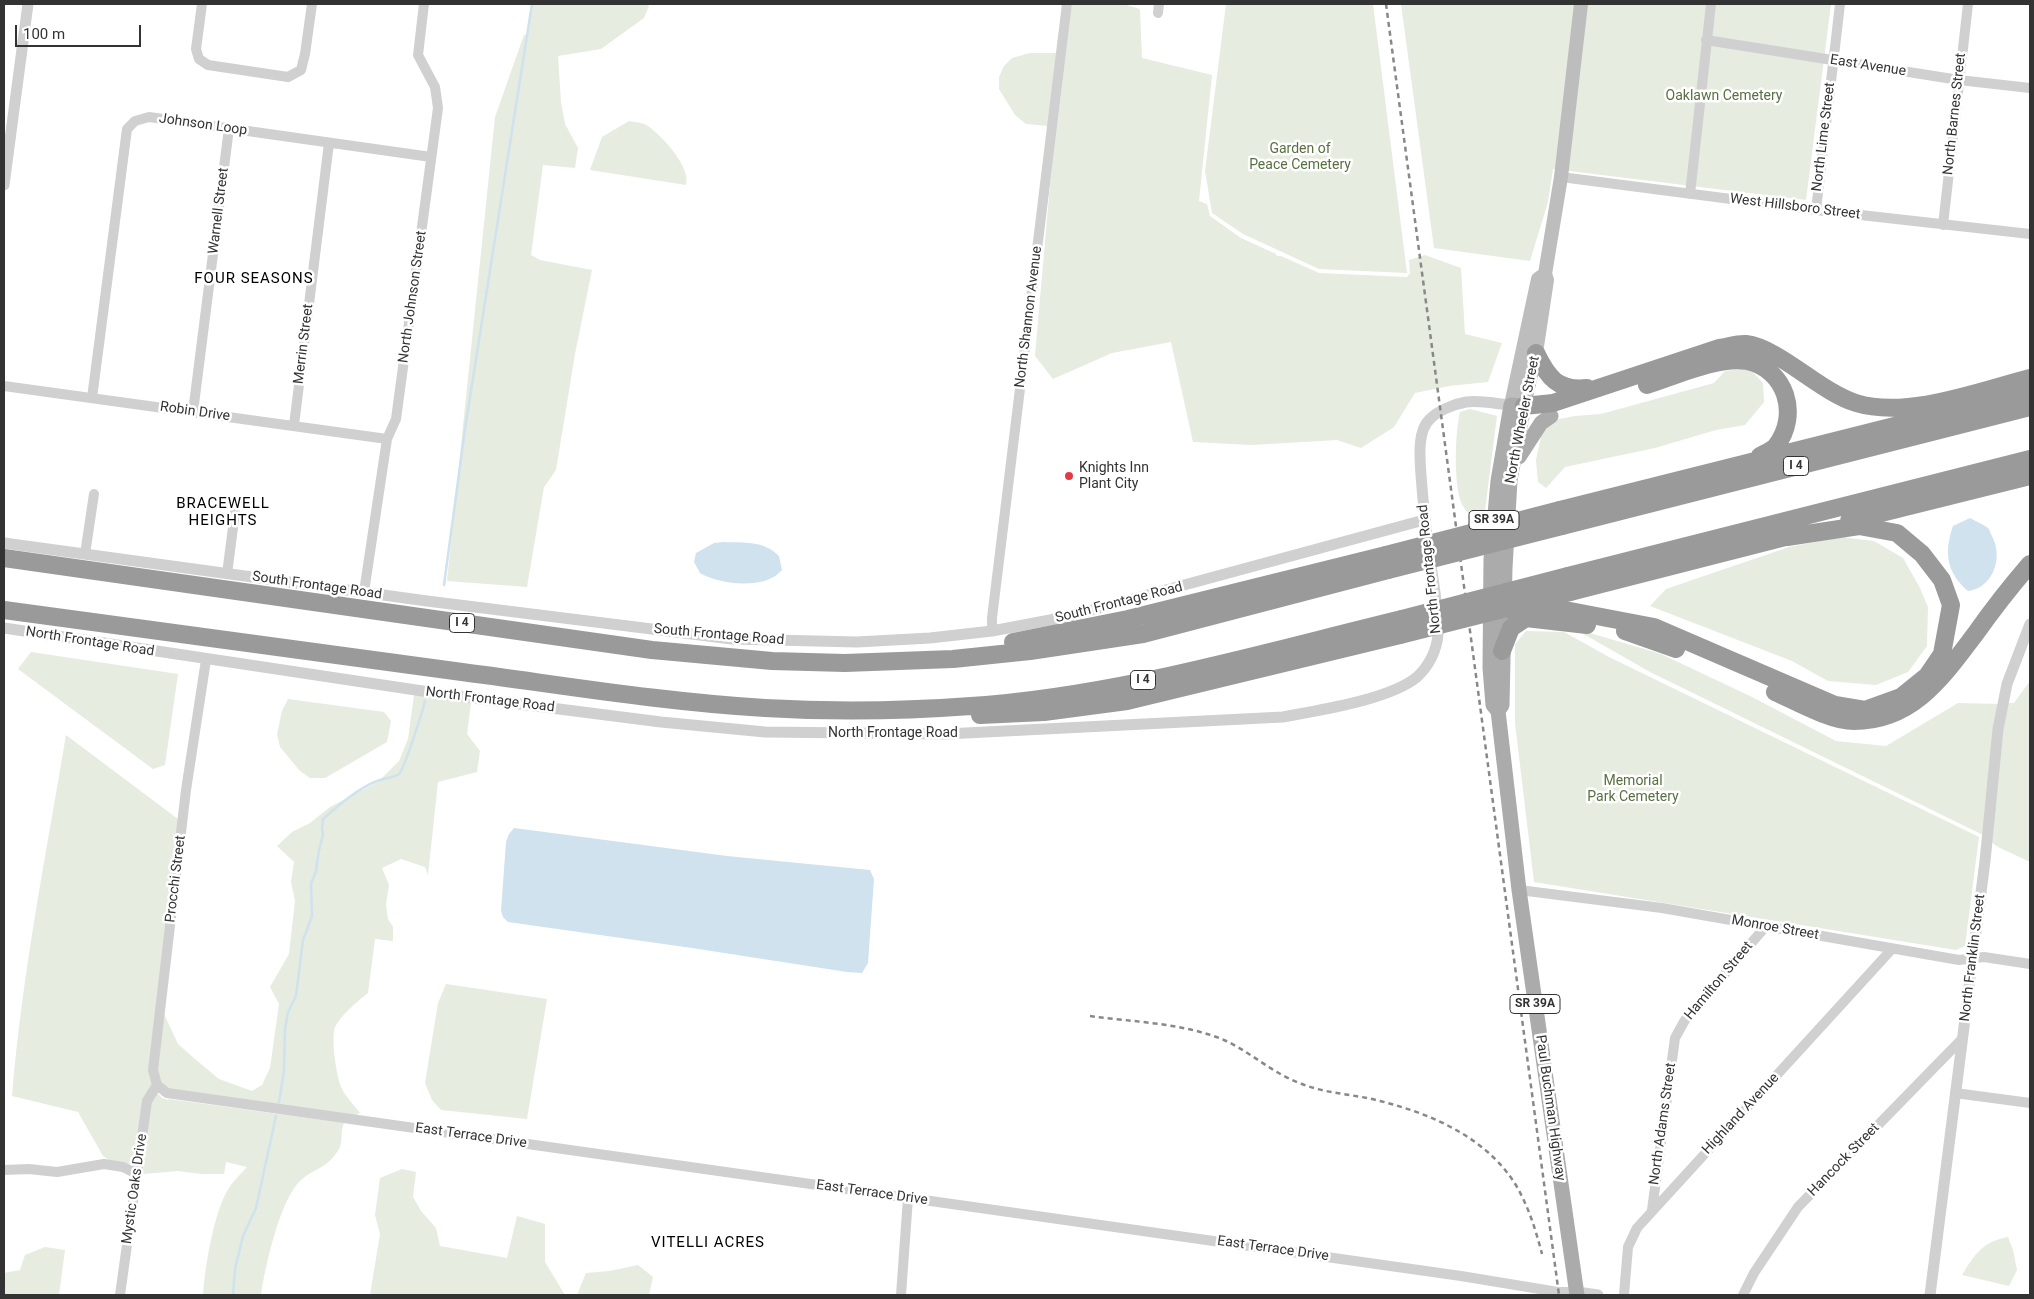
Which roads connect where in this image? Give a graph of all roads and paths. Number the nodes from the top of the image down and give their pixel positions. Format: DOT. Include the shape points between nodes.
graph roads {
  1 [pos="28,4"];
  2 [pos="202,4"];
  3 [pos="312,4"];
  4 [pos="424,4"];
  5 [pos="1066,4"];
  6 [pos="1580,4"];
  7 [pos="1711,4"];
  8 [pos="1840,4"];
  9 [pos="1968,4"];
  10 [pos="1706,40"];
  11 [pos="1833,61"];
  12 [pos="1959,80"];
  13 [pos="2030,88"];
  14 [pos="229,128"];
  15 [pos="329,143"];
  16 [pos="432,157"];
  17 [pos="1561,177"];
  18 [pos="4,185"];
  19 [pos="1690,194"];
  20 [pos="1816,210"];
  21 [pos="1943,225"];
  22 [pos="2030,234"];
  23 [pos="1546,267"];
  24 [pos="1536,353"];
  25 [pos="2030,378"];
  26 [pos="4,386"];
  27 [pos="1603,387"];
  28 [pos="2030,392"];
  29 [pos="92,398"];
  30 [pos="1518,406"];
  31 [pos="2030,407"];
  32 [pos="193,412"];
  33 [pos="1551,416"];
  34 [pos="294,426"];
  35 [pos="387,439"];
  36 [pos="2030,459"];
  37 [pos="1745,464"];
  38 [pos="1512,472"];
  39 [pos="2030,476"];
  40 [pos="94,494"];
  41 [pos="236,512"];
  42 [pos="1561,518"];
  43 [pos="1424,520"];
  44 [pos="1787,537"];
  45 [pos="4,543"];
  46 [pos="85,554"];
  47 [pos="4,558"];
  48 [pos="1491,559"];
  49 [pos="2030,564"];
  50 [pos="1505,568"];
  51 [pos="227,574"];
  52 [pos="1569,584"];
  53 [pos="364,592"];
  54 [pos="4,610"];
  55 [pos="1496,615"];
  56 [pos="1526,618"];
  57 [pos="2030,624"];
  58 [pos="4,628"];
  59 [pos="992,631"];
  60 [pos="1502,651"];
  61 [pos="206,660"];
  62 [pos="1498,712"];
  63 [pos="1519,890"];
  64 [pos="1766,926"];
  65 [pos="1892,949"];
  66 [pos="1972,960"];
  67 [pos="2030,964"];
  68 [pos="1675,1038"];
  69 [pos="1962,1038"];
  70 [pos="157,1086"];
  71 [pos="1955,1093"];
  72 [pos="2030,1103"];
  73 [pos="4,1170"];
  74 [pos="137,1174"];
  75 [pos="908,1198"];
  76 [pos="1652,1210"];
  77 [pos="1577,1294"];
  78 [pos="120,1295"];
  79 [pos="901,1295"];
  80 [pos="1598,1295"];
  81 [pos="1624,1295"];
  82 [pos="1742,1295"];
  83 [pos="1930,1295"];
  1 -- 18 [label="street"];
  2 -- 3 [label="street" via="196,49 199,59 208,65 288,77 301,70"];
  4 -- 16 [label="street, North Johnson Street" via="418,55 435,87 438,108"];
  5 -- 59 [label="street, North Shannon Avenue"];
  6 -- 17 [label="main road, North Wheeler Street"];
  7 -- 10 [label="street"];
  8 -- 11 [label="street, North Lime Street"];
  9 -- 12 [label="street, North Barnes Street"];
  10 -- 11 [label="street, East Avenue"];
  10 -- 19 [label="street"];
  11 -- 12 [label="street, East Avenue"];
  11 -- 20 [label="street, North Lime Street"];
  12 -- 13 [label="street, East Avenue"];
  12 -- 21 [label="street, North Barnes Street"];
  14 -- 15 [label="street, Johnson Loop"];
  14 -- 29 [label="street, Johnson Loop" via="150,117 135,121 127,129"];
  14 -- 32 [label="street, Warnell Street"];
  15 -- 16 [label="street, Johnson Loop"];
  15 -- 34 [label="street, Merrin Street"];
  16 -- 35 [label="street, North Johnson Street" via="396,419"];
  17 -- 19 [label="street, West Hillsboro Street"];
  17 -- 23 [label="main road, North Wheeler Street"];
  19 -- 20 [label="street, West Hillsboro Street"];
  20 -- 21 [label="street, West Hillsboro Street"];
  21 -- 22 [label="street, West Hillsboro Street"];
  23 -- 24 [label="main road, North Wheeler Street / SR 39A"];
  23 -- 30 [label="main road, North Wheeler Street / SR 39A" via="1538,279"];
  24 -- 27 [label="highway" via="1544,370 1559,384 1576,389"];
  24 -- 30 [label="main road, North Wheeler Street / SR 39A"];
  25 -- 27 [label="highway" via="1918,406 1887,408 1855,403 1763,349 1745,344 1720,348"];
  26 -- 29 [label="street, Robin Drive"];
  27 -- 30 [label="highway" via="1553,403"];
  28 -- 37 [label="highway"];
  29 -- 32 [label="street, Robin Drive"];
  30 -- 33 [label="highway" via="1528,412"];
  30 -- 38 [label="main road, North Wheeler Street / SR 39A"];
  30 -- 43 [label="street, North Frontage Road" via="1466,402 1441,411 1428,421 1419,448"];
  30 -- 48 [label="main road, North Wheeler Street / SR 39A" via="1498,476"];
  31 -- 42 [label="highway, I 4"];
  32 -- 34 [label="street, Robin Drive"];
  33 -- 37 [label="highway" via="1724,360 1746,361 1763,366 1781,383 1787,400 1786,428 1775,447"];
  33 -- 38 [label="main road" via="1528,440"];
  34 -- 35 [label="street, Robin Drive"];
  35 -- 53 [label="street, North Johnson Street"];
  36 -- 52 [label="highway, I 4"];
  37 -- 42 [label="highway"];
  38 -- 50 [label="main road, North Wheeler Street / SR 39A"];
  39 -- 44 [label="highway"];
  40 -- 46 [label="street"];
  41 -- 51 [label="street"];
  42 -- 47 [label="highway, I 4, bridge" via="1387,562 1143,634 1030,651 922,661 846,663 706,656"];
  43 -- 59 [label="street, South Frontage Road" via="1110,607"];
  43 -- 61 [label="street, North Frontage Road" via="1438,634 1434,653 1426,667 1404,685 1374,696 1283,717 956,734 765,732 449,695"];
  44 -- 52 [label="highway"];
  44 -- 55 [label="highway" via="1859,526 1897,533 1922,554 1942,580 1951,605 1942,654 1927,676 1901,697 1865,710 1835,705 1654,627 1565,610"];
  45 -- 46 [label="street, South Frontage Road"];
  46 -- 51 [label="street, South Frontage Road"];
  48 -- 55 [label="main road, Paul Buchman Highway / SR 39A"];
  49 -- 56 [label="highway" via="1941,678 1924,695 1879,718 1853,721 1823,713 1667,644 1617,628"];
  50 -- 55 [label="main road, Paul Buchman Highway / SR 39A"];
  51 -- 53 [label="street, South Frontage Road"];
  52 -- 54 [label="highway, I 4, bridge" via="1401,627 1092,690 974,706 880,710 766,708 642,696"];
  53 -- 59 [label="street, South Frontage Road" via="732,639 856,642"];
  55 -- 56 [label="highway"];
  55 -- 60 [label="main road, Paul Buchman Highway / SR 39A"];
  55 -- 62 [label="main road, Paul Buchman Highway / SR 39A" via="1492,696"];
  56 -- 60 [label="highway" via="1511,628"];
  57 -- 66 [label="street, North Franklin Street" via="2007,684 1998,729"];
  58 -- 61 [label="street, North Frontage Road"];
  60 -- 62 [label="main road, Paul Buchman Highway / SR 39A" via="1502,705"];
  61 -- 70 [label="street, Procchi Street" via="186,790 153,1070"];
  62 -- 63 [label="main road, Paul Buchman Highway / SR 39A"];
  63 -- 64 [label="street, Monroe Street" via="1662,908"];
  63 -- 77 [label="main road, Paul Buchman Highway / SR 39A"];
  64 -- 65 [label="street, Monroe Street"];
  64 -- 68 [label="street, Hamilton Street" via="1685,1020"];
  65 -- 66 [label="street, Monroe Street"];
  65 -- 76 [label="street, Highland Avenue"];
  66 -- 67 [label="street, Monroe Street" via="1984,957"];
  66 -- 69 [label="street, North Franklin Street"];
  68 -- 76 [label="street, North Adams Street"];
  69 -- 71 [label="street, North Franklin Street"];
  69 -- 82 [label="street, Hancock Street" via="1798,1207"];
  70 -- 74 [label="street, Mystic Oaks Drive" via="147,1101"];
  70 -- 75 [label="street, East Terrace Drive" via="167,1093"];
  71 -- 72 [label="street"];
  71 -- 83 [label="street, North Franklin Street"];
  73 -- 74 [label="street" via="57,1172 104,1164 123,1167"];
  74 -- 78 [label="street, Mystic Oaks Drive"];
  75 -- 77 [label="street, East Terrace Drive"];
  75 -- 79 [label="street"];
  76 -- 81 [label="street, Highland Avenue" via="1637,1228 1628,1247"];
  77 -- 80 [label="street"];
}
